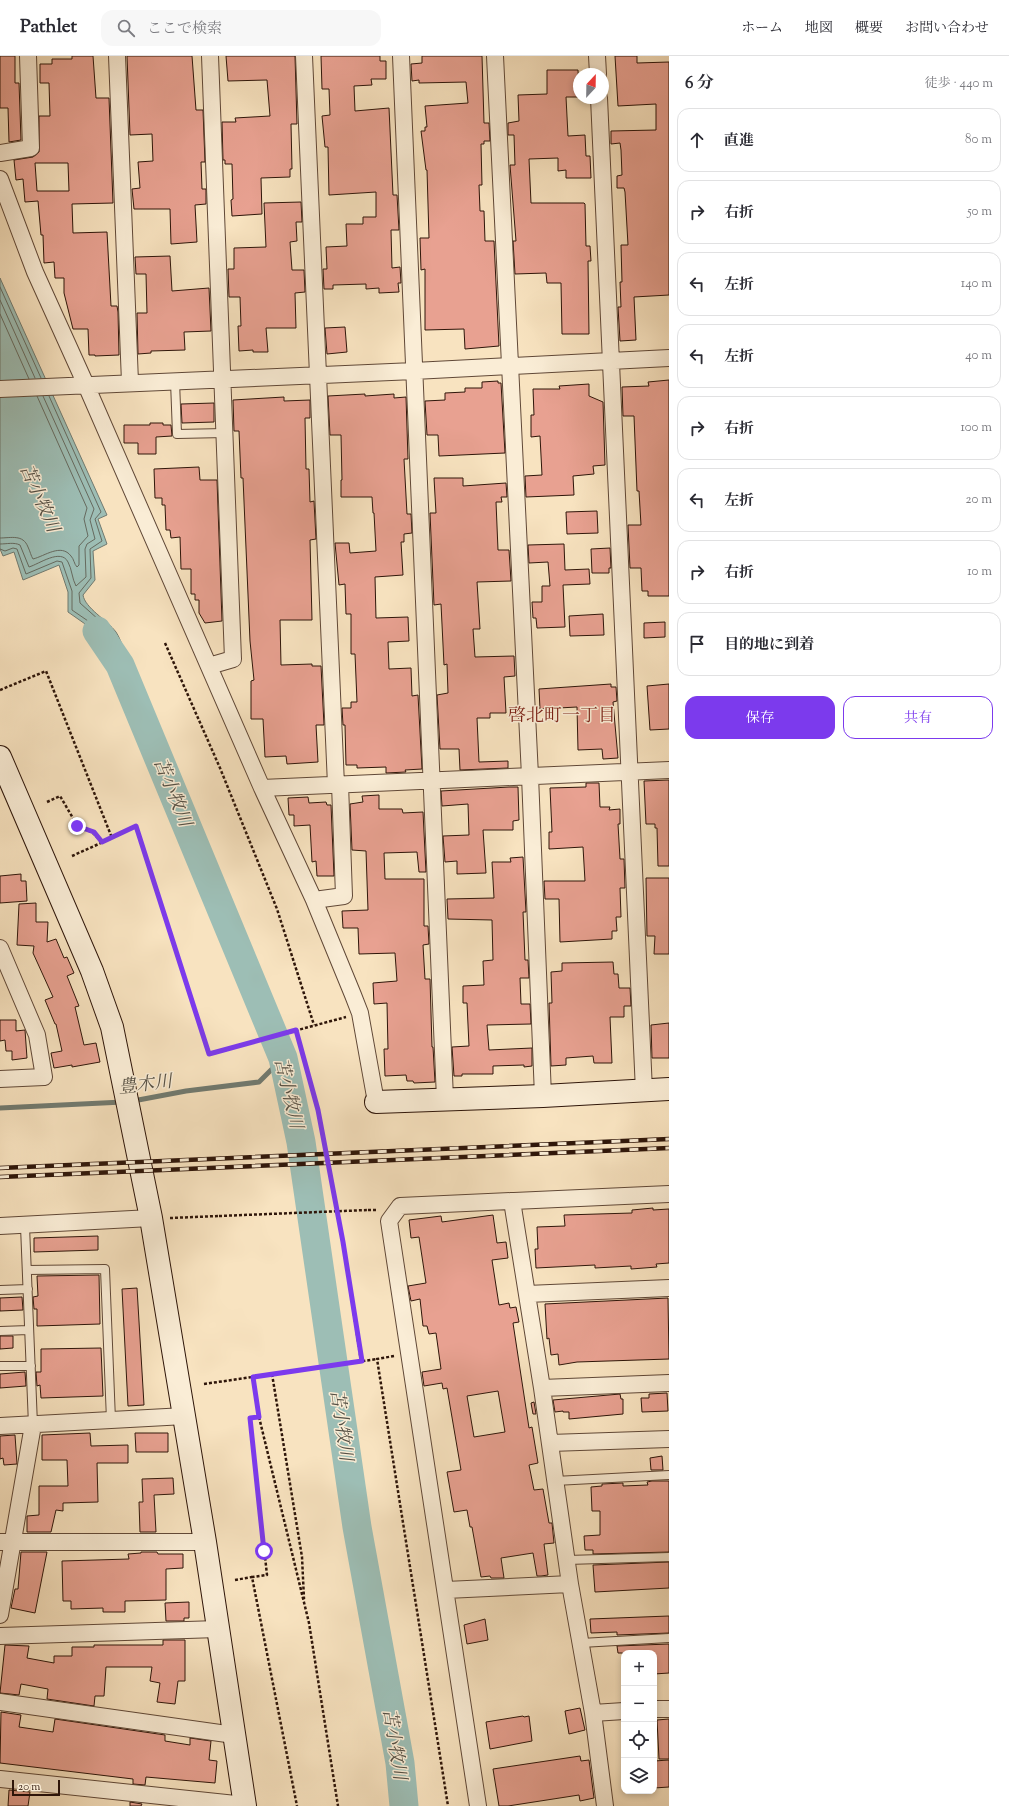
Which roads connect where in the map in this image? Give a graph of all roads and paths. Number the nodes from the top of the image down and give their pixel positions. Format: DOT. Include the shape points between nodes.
graph roads {
  1 [pos="28,56"];
  2 [pos="117,56"];
  3 [pos="210,56"];
  4 [pos="304,56"];
  5 [pos="400,56"];
  6 [pos="494,56"];
  7 [pos="597,56"];
  8 [pos="598,68"];
  9 [pos="599,104"];
  10 [pos="0,153"];
  11 [pos="0,179"];
  12 [pos="669,358"];
  13 [pos="611,361"];
  14 [pos="509,366"];
  15 [pos="414,371"];
  16 [pos="318,374"];
  17 [pos="223,379"];
  18 [pos="175,381"];
  19 [pos="130,382"];
  20 [pos="86,385"];
  21 [pos="0,389"];
  22 [pos="225,433"];
  23 [pos="165,643"];
  24 [pos="209,666"];
  25 [pos="0,690"];
  26 [pos="0,759"];
  27 [pos="669,770"];
  28 [pos="630,771"];
  29 [pos="530,776"];
  30 [pos="433,780"];
  31 [pos="338,785"];
  32 [pos="262,788"];
  33 [pos="47,802"];
  34 [pos="112,838"];
  35 [pos="102,842"];
  36 [pos="72,856"];
  37 [pos="314,900"];
  38 [pos="0,948"];
  39 [pos="6,974"];
  40 [pos="327,1022"];
  41 [pos="314,1025"];
  42 [pos="296,1030"];
  43 [pos="0,1079"];
  44 [pos="669,1090"];
  45 [pos="644,1091"];
  46 [pos="543,1096"];
  47 [pos="445,1099"];
  48 [pos="376,1102"];
  49 [pos="669,1194"];
  50 [pos="512,1201"];
  51 [pos="161,1218"];
  52 [pos="377,1218"];
  53 [pos="0,1226"];
  54 [pos="25,1226"];
  55 [pos="27,1270"];
  56 [pos="669,1288"];
  57 [pos="28,1289"];
  58 [pos="0,1290"];
  59 [pos="527,1294"];
  60 [pos="29,1330"];
  61 [pos="0,1331"];
  62 [pos="396,1356"];
  63 [pos="377,1359"];
  64 [pos="362,1361"];
  65 [pos="0,1366"];
  66 [pos="31,1366"];
  67 [pos="272,1374"];
  68 [pos="253,1377"];
  69 [pos="669,1383"];
  70 [pos="204,1384"];
  71 [pos="542,1388"];
  72 [pos="185,1416"];
  73 [pos="259,1417"];
  74 [pos="111,1420"];
  75 [pos="33,1425"];
  76 [pos="0,1426"];
  77 [pos="669,1439"];
  78 [pos="550,1443"];
  79 [pos="669,1475"];
  80 [pos="555,1481"];
  81 [pos="6,1542"];
  82 [pos="205,1542"];
  83 [pos="669,1557"];
  84 [pos="567,1560"];
  85 [pos="252,1577"];
  86 [pos="235,1580"];
  87 [pos="570,1584"];
  88 [pos="446,1590"];
  89 [pos="305,1605"];
  90 [pos="0,1615"];
  91 [pos="218,1629"];
  92 [pos="0,1636"];
  93 [pos="669,1638"];
  94 [pos="581,1643"];
  95 [pos="0,1702"];
  96 [pos="657,1709"];
  97 [pos="669,1709"];
  98 [pos="621,1711"];
  99 [pos="593,1713"];
  100 [pos="234,1735"];
  101 [pos="0,1779"];
  102 [pos="245,1806"];
  103 [pos="296,1806"];
  104 [pos="338,1806"];
  105 [pos="448,1806"];
  106 [pos="478,1806"];
  107 [pos="605,1806"];
  1 -- 10 [label="street" via="31,148"];
  2 -- 19 [label="street"];
  3 -- 17 [label="street"];
  4 -- 16 [label="street"];
  5 -- 15 [label="street"];
  6 -- 14 [label="street"];
  7 -- 8 [label="street"];
  9 -- 13 [label="street"];
  11 -- 20 [label="street" via="34,272"];
  12 -- 13 [label="street"];
  13 -- 14 [label="street"];
  13 -- 28 [label="street"];
  14 -- 15 [label="street"];
  14 -- 29 [label="street"];
  15 -- 16 [label="street"];
  15 -- 30 [label="street"];
  16 -- 17 [label="street"];
  16 -- 31 [label="street"];
  17 -- 18 [label="street"];
  17 -- 22 [label="street"];
  18 -- 19 [label="street"];
  18 -- 22 [label="lane" via="177,434"];
  19 -- 20 [label="street"];
  20 -- 21 [label="street"];
  20 -- 24 [label="street"];
  22 -- 24 [label="street" via="233,659"];
  23 -- 41 [label="path" via="220,768 277,909"];
  24 -- 32 [label="street"];
  25 -- 34 [label="path" via="46,671"];
  26 -- 51 [label="street" via="92,971 112,1027 132,1125"];
  27 -- 28 [label="street"];
  28 -- 29 [label="street"];
  28 -- 45 [label="street"];
  29 -- 30 [label="street"];
  29 -- 46 [label="street"];
  30 -- 31 [label="street"];
  30 -- 47 [label="street"];
  31 -- 32 [label="street"];
  31 -- 37 [label="street" via="344,896"];
  32 -- 37 [label="street"];
  33 -- 35 [label="path" via="60,796 77,826 94,832"];
  34 -- 35 [label="path"];
  34 -- 42 [label="path" via="136,826 209,1054"];
  35 -- 36 [label="path"];
  37 -- 48 [label="street" via="360,1013"];
  38 -- 39 [label="street"];
  39 -- 43 [label="street" via="37,1035 44,1077"];
  40 -- 41 [label="path"];
  41 -- 42 [label="path"];
  42 -- 64 [label="path" via="318,1110"];
  44 -- 45 [label="street"];
  45 -- 46 [label="street"];
  46 -- 47 [label="street"];
  47 -- 48 [label="street"];
  49 -- 50 [label="street"];
  50 -- 59 [label="street"];
  50 -- 88 [label="street" via="400,1206 389,1221"];
  51 -- 52 [label="path, bridge" via="368,1210 376,1210"];
  51 -- 54 [label="street"];
  51 -- 72 [label="street"];
  53 -- 54 [label="street"];
  54 -- 55 [label="lane"];
  55 -- 57 [label="lane"];
  55 -- 74 [label="lane" via="106,1270"];
  56 -- 59 [label="street"];
  57 -- 58 [label="lane"];
  57 -- 60 [label="lane"];
  59 -- 71 [label="street"];
  60 -- 61 [label="lane"];
  60 -- 66 [label="lane"];
  62 -- 63 [label="path"];
  63 -- 64 [label="path"];
  63 -- 105 [label="path"];
  64 -- 67 [label="path"];
  65 -- 66 [label="lane"];
  66 -- 75 [label="lane"];
  67 -- 68 [label="path"];
  67 -- 89 [label="path" via="302,1557"];
  68 -- 70 [label="path"];
  68 -- 73 [label="path"];
  69 -- 71 [label="street"];
  71 -- 78 [label="street"];
  72 -- 74 [label="street"];
  72 -- 82 [label="street"];
  73 -- 85 [label="path" via="250,1418 268,1575"];
  73 -- 89 [label="path"];
  74 -- 75 [label="street"];
  75 -- 76 [label="street"];
  75 -- 81 [label="street"];
  77 -- 78 [label="street"];
  78 -- 80 [label="street"];
  79 -- 80 [label="lane"];
  80 -- 84 [label="street"];
  81 -- 82 [label="street"];
  81 -- 90 [label="street"];
  82 -- 91 [label="street"];
  83 -- 84 [label="lane"];
  84 -- 87 [label="street"];
  85 -- 86 [label="path"];
  85 -- 103 [label="path"];
  87 -- 88 [label="street"];
  87 -- 94 [label="street"];
  88 -- 106 [label="street"];
  89 -- 104 [label="path"];
  91 -- 92 [label="street"];
  91 -- 100 [label="street"];
  93 -- 94 [label="lane"];
  94 -- 99 [label="street"];
  95 -- 100 [label="street"];
  96 -- 97 [label="street"];
  98 -- 99 [label="street"];
  99 -- 107 [label="street"];
  100 -- 102 [label="street"];
  101 -- 102 [label="street"];
}
